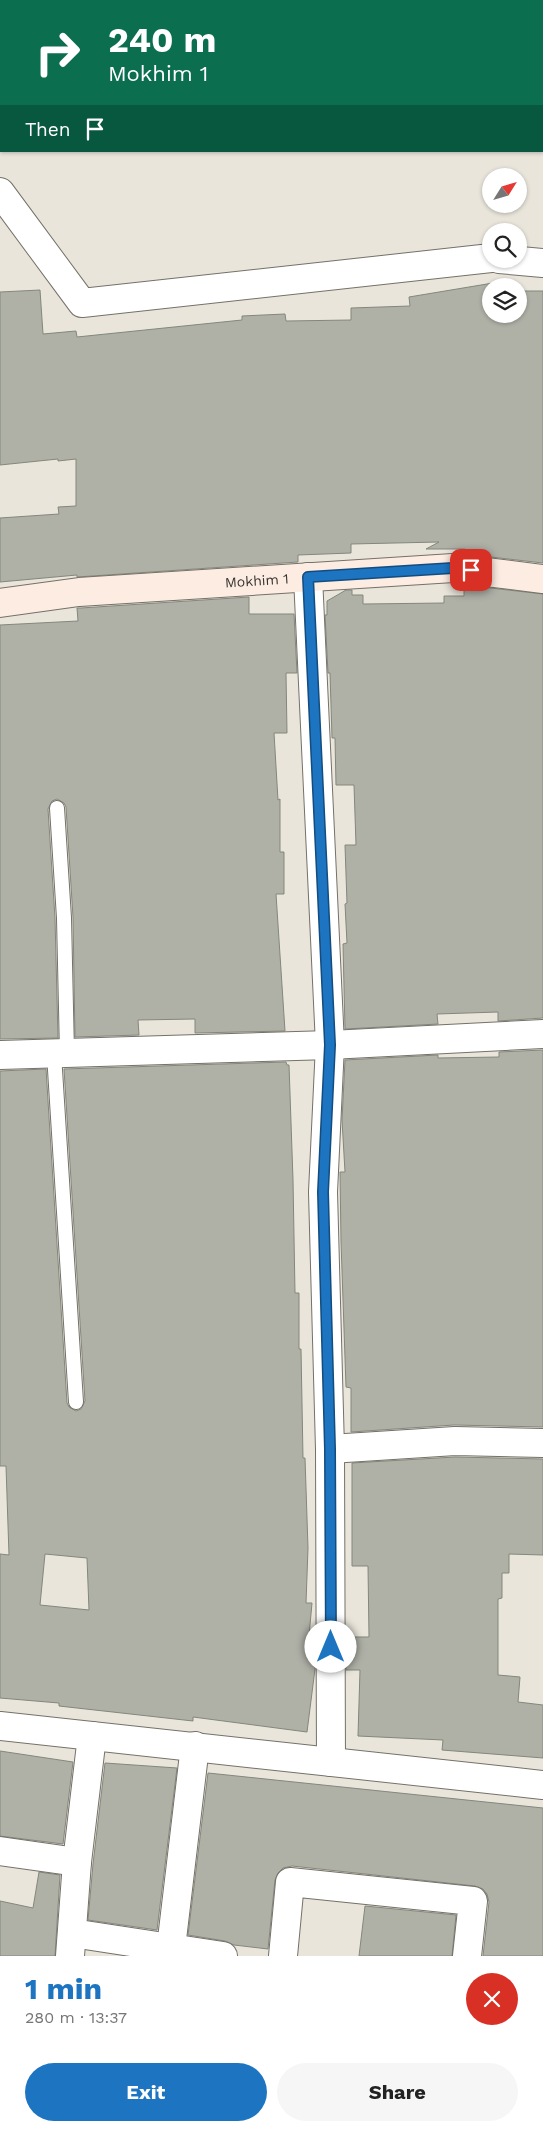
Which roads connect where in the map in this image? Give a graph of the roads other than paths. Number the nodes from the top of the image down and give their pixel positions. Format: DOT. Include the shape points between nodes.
graph roads {
  1 [pos="0,192"];
  2 [pos="482,259"];
  3 [pos="527,262"];
  4 [pos="543,263"];
  5 [pos="308,577"];
  6 [pos="543,579"];
  7 [pos="0,603"];
  8 [pos="57,808"];
  9 [pos="543,1034"];
  10 [pos="330,1045"];
  11 [pos="60,1054"];
  12 [pos="0,1055"];
  13 [pos="76,1402"];
  14 [pos="543,1443"];
  15 [pos="330,1449"];
  16 [pos="0,1726"];
  17 [pos="92,1736"];
  18 [pos="195,1746"];
  19 [pos="331,1762"];
  20 [pos="543,1785"];
  21 [pos="0,1850"];
  22 [pos="77,1862"];
  23 [pos="71,1945"];
  24 [pos="170,1952"];
  25 [pos="223,1956"];
  26 [pos="283,1956"];
  27 [pos="467,1956"];
  1 -- 2 [label="street" via="82,303"];
  3 -- 4 [label="street"];
  5 -- 6 [label="street, Mokhim 1" via="453,568"];
  5 -- 7 [label="street, Mokhim 1" via="79,592"];
  5 -- 10 [label="street"];
  8 -- 11 [label="lane" via="64,918"];
  9 -- 10 [label="street"];
  10 -- 11 [label="street"];
  10 -- 15 [label="street" via="323,1192"];
  11 -- 12 [label="street"];
  11 -- 13 [label="lane"];
  14 -- 15 [label="street" via="455,1441"];
  15 -- 19 [label="street"];
  16 -- 17 [label="street"];
  17 -- 18 [label="street"];
  17 -- 22 [label="street"];
  18 -- 19 [label="street"];
  18 -- 24 [label="street"];
  19 -- 20 [label="street"];
  21 -- 22 [label="street"];
  22 -- 23 [label="street"];
  23 -- 24 [label="street"];
  24 -- 25 [label="street"];
  26 -- 27 [label="street" via="290,1882 473,1901"];
}
